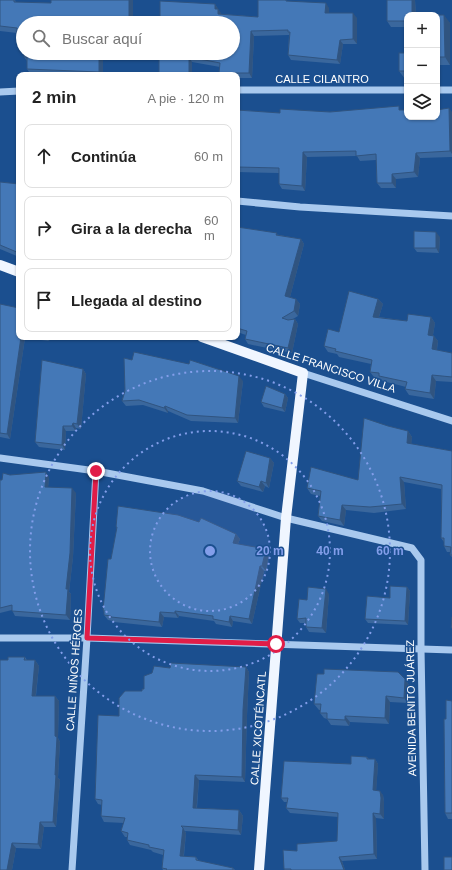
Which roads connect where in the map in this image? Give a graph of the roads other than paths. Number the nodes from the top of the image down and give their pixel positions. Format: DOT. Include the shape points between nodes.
graph roads {
  1 [pos="240,90"];
  2 [pos="404,90"];
  3 [pos="440,90"];
  4 [pos="452,90"];
  5 [pos="16,91"];
  6 [pos="0,92"];
  7 [pos="240,201"];
  8 [pos="452,216"];
  9 [pos="0,265"];
  10 [pos="16,271"];
  11 [pos="210,340"];
  12 [pos="304,373"];
  13 [pos="452,421"];
  14 [pos="0,458"];
  15 [pos="96,471"];
  16 [pos="286,518"];
  17 [pos="0,638"];
  18 [pos="87,638"];
  19 [pos="276,644"];
  20 [pos="421,648"];
  21 [pos="452,650"];
  22 [pos="72,870"];
  23 [pos="260,870"];
  24 [pos="425,870"];
  1 -- 2 [label="street, CALLE CILANTRO"];
  3 -- 4 [label="street"];
  5 -- 6 [label="street"];
  7 -- 8 [label="street"];
  9 -- 10 [label="main road"];
  11 -- 12 [label="main road, CALLE FRANCISCO VILLA"];
  12 -- 13 [label="street, CALLE FRANCISCO VILLA"];
  12 -- 16 [label="main road, CALLE XICOTÉNCATL"];
  14 -- 15 [label="street"];
  15 -- 16 [label="street" via="203,491"];
  15 -- 18 [label="street, CALLE NIÑOS HÉROES"];
  16 -- 19 [label="main road, CALLE XICOTÉNCATL"];
  16 -- 20 [label="street, AVENIDA BENITO JUÁREZ" via="412,548 421,560"];
  17 -- 18 [label="street"];
  18 -- 19 [label="street"];
  18 -- 22 [label="street, CALLE NIÑOS HÉROES"];
  19 -- 20 [label="street"];
  19 -- 23 [label="main road, CALLE XICOTÉNCATL"];
  20 -- 21 [label="street"];
  20 -- 24 [label="street, AVENIDA BENITO JUÁREZ"];
}
